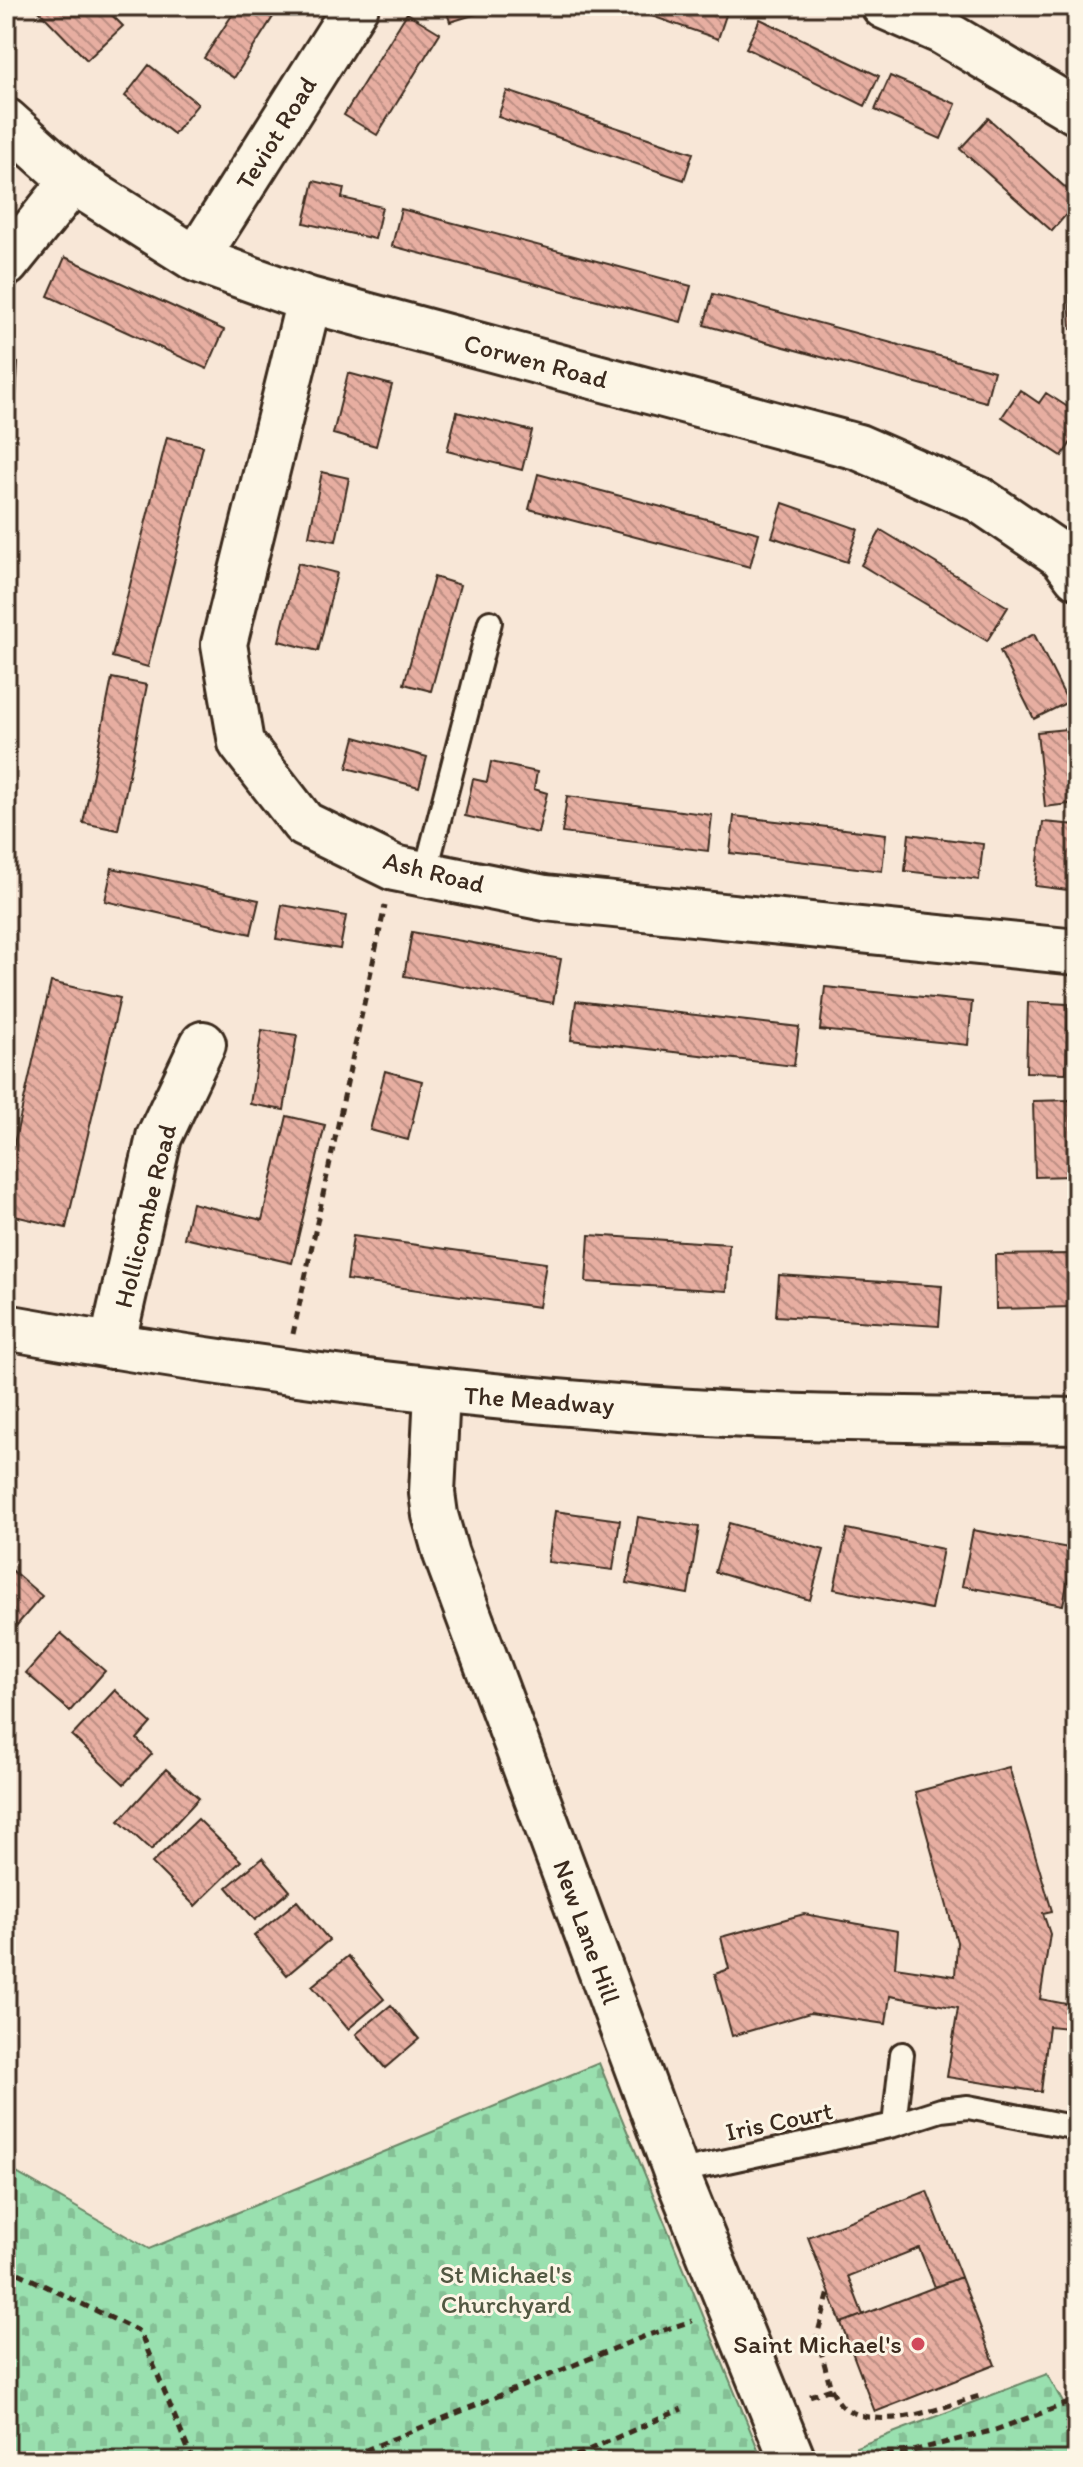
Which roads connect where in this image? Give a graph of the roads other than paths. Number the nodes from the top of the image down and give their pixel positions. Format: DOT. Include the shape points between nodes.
graph roads {
  1 [pos="356,6"];
  2 [pos="884,6"];
  3 [pos="1077,112"];
  4 [pos="6,121"];
  5 [pos="73,181"];
  6 [pos="196,259"];
  7 [pos="6,264"];
  8 [pos="309,300"];
  9 [pos="1072,556"];
  10 [pos="490,622"];
  11 [pos="410,871"];
  12 [pos="1077,952"];
  13 [pos="203,1044"];
  14 [pos="6,1327"];
  15 [pos="112,1346"];
  16 [pos="437,1392"];
  17 [pos="1077,1421"];
  18 [pos="902,2054"];
  19 [pos="894,2125"];
  20 [pos="1077,2128"];
  21 [pos="676,2172"];
  22 [pos="810,2460"];
  1 -- 6 [label="street, Teviot Road"];
  2 -- 3 [label="street" via="941,31"];
  4 -- 5 [label="street, Corwen Road"];
  5 -- 6 [label="street, Corwen Road"];
  5 -- 7 [label="street"];
  6 -- 8 [label="street, Corwen Road"];
  8 -- 9 [label="street, Corwen Road" via="858,447 980,500"];
  8 -- 11 [label="street, Ash Road" via="224,644 241,743 304,824"];
  10 -- 11 [label="lane"];
  11 -- 12 [label="street, Ash Road" via="545,898"];
  13 -- 15 [label="street, Hollicombe Road" via="159,1137"];
  14 -- 15 [label="street, The Meadway"];
  15 -- 16 [label="street, The Meadway"];
  16 -- 17 [label="street, The Meadway" via="848,1419"];
  16 -- 21 [label="street, New Lane Hill" via="432,1493 446,1554"];
  18 -- 19 [label="lane"];
  19 -- 20 [label="lane, Iris Court" via="968,2107"];
  19 -- 21 [label="lane, Iris Court"];
  21 -- 22 [label="street, New Lane Hill" via="771,2409"];
}
